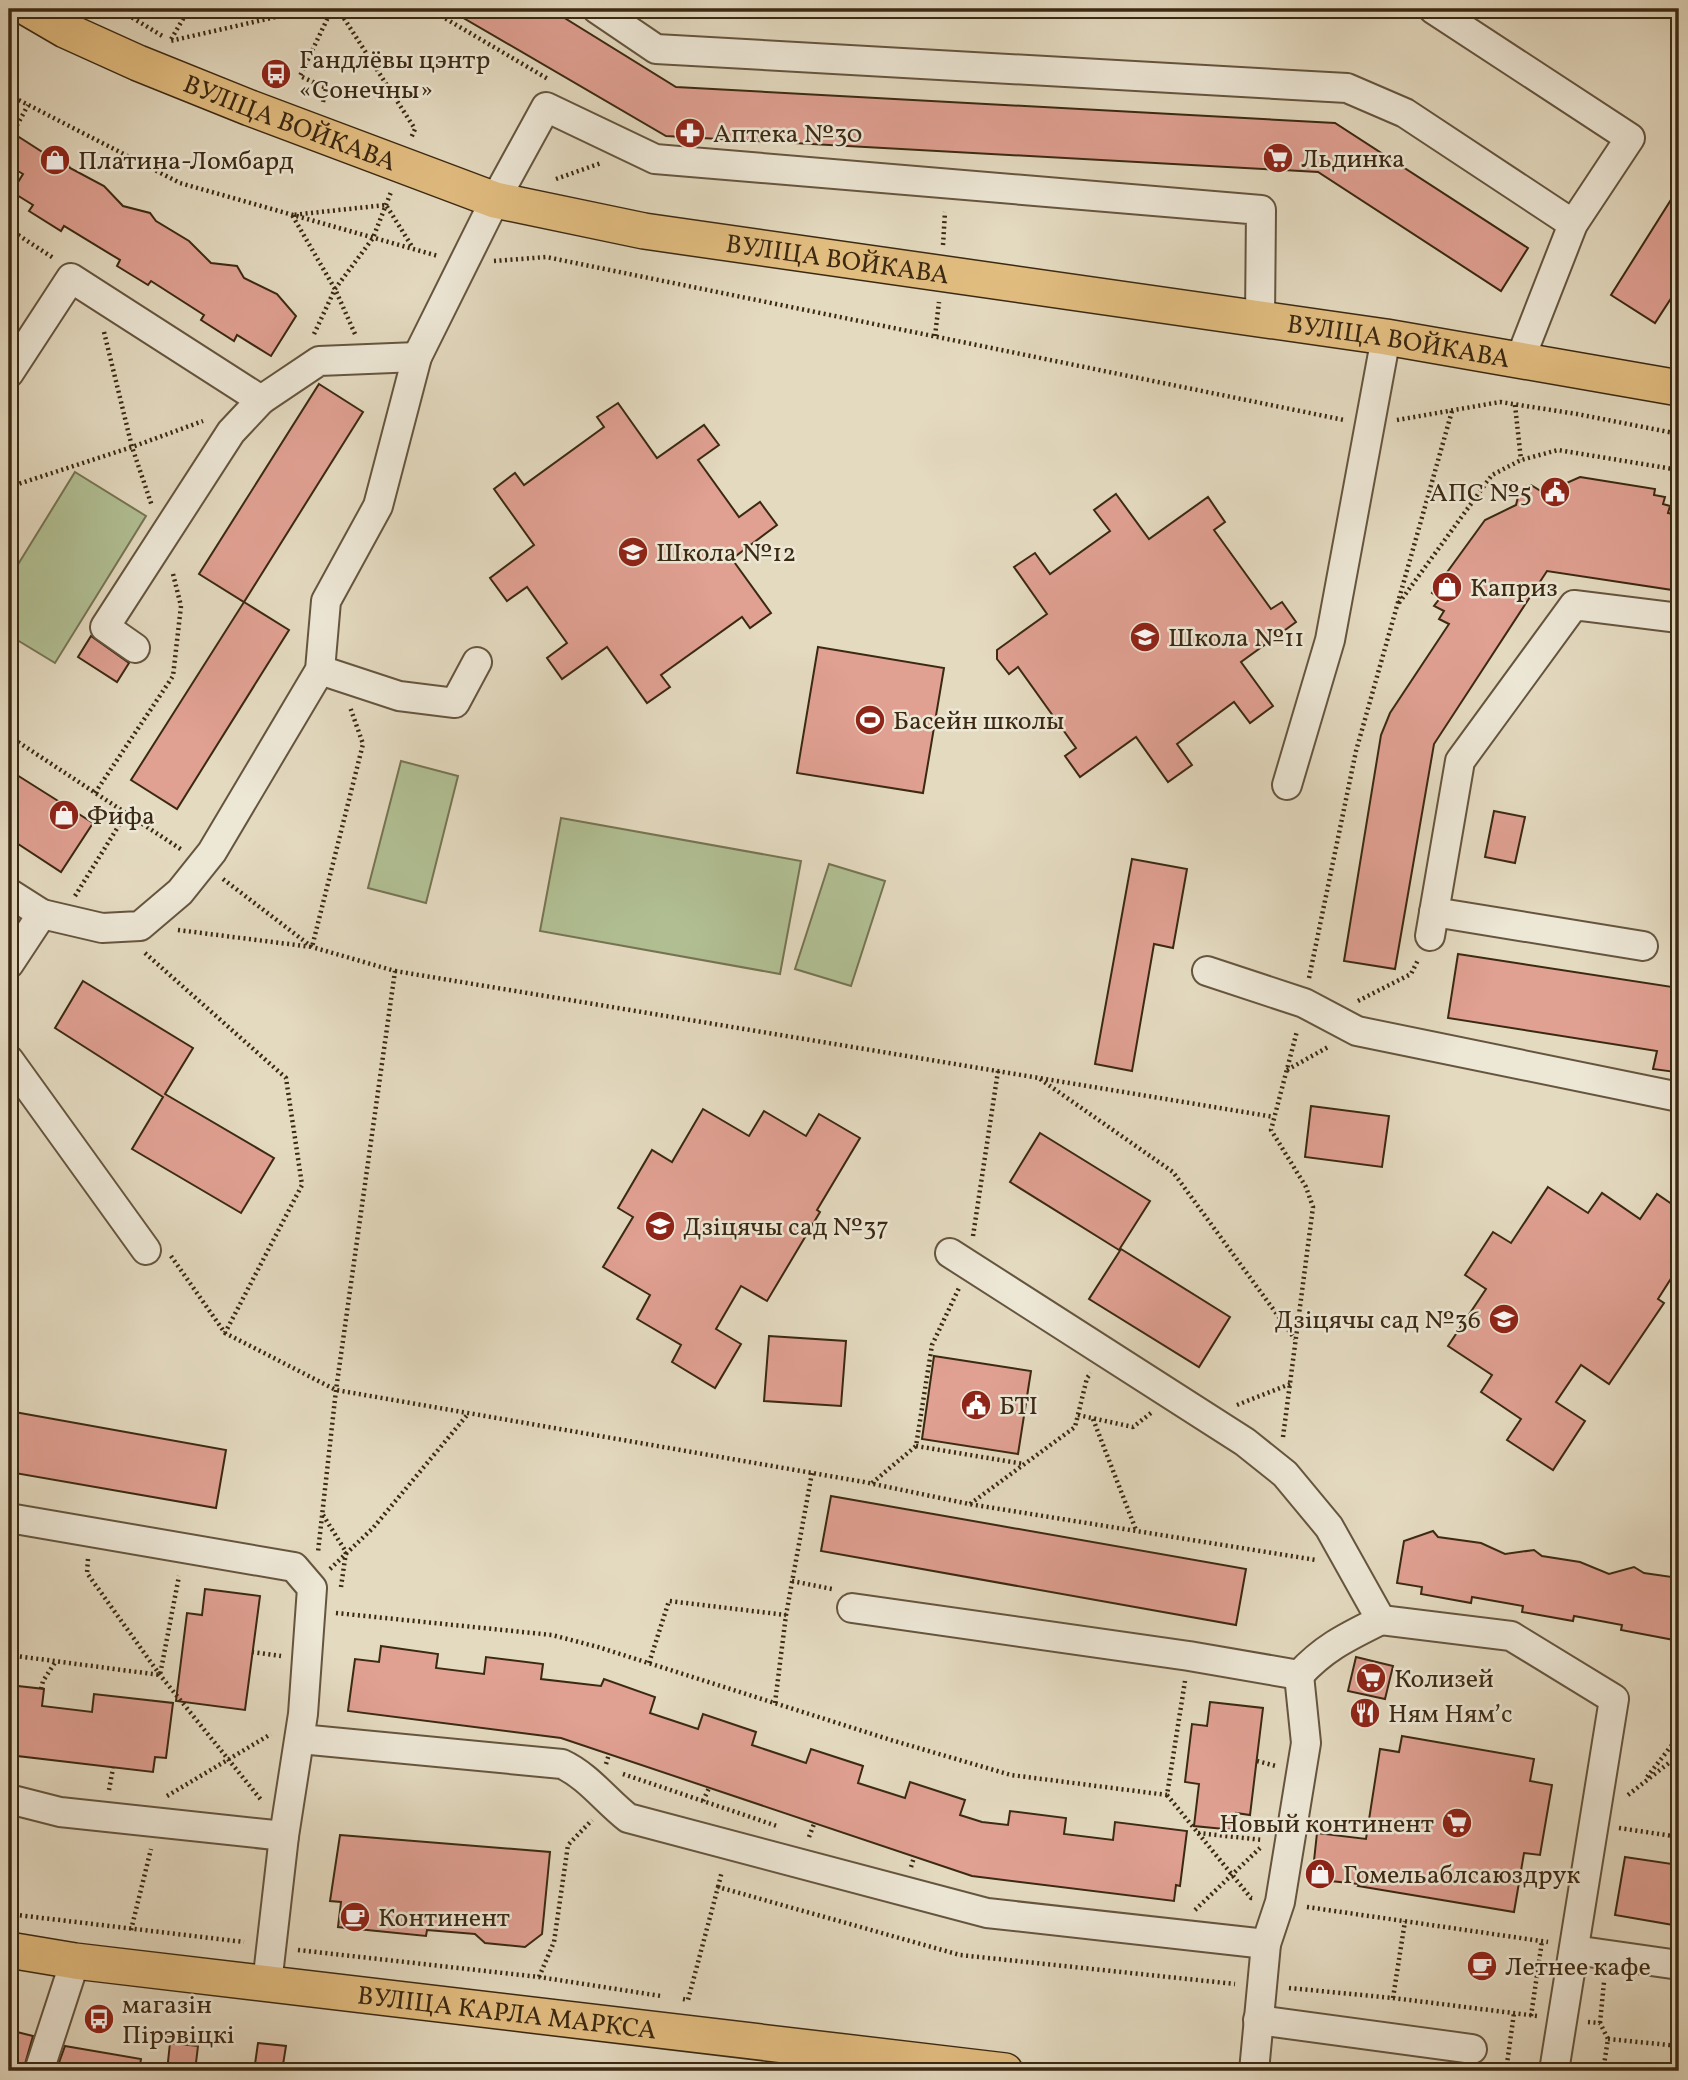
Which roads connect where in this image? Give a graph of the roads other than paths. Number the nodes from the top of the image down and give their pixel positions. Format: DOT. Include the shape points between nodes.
graph roads {
  1 [pos="29,9"];
  2 [pos="597,9"];
  3 [pos="1433,9"];
  4 [pos="503,186"];
  5 [pos="1573,224"];
  6 [pos="1260,319"];
  7 [pos="1386,337"];
  8 [pos="417,357"];
  9 [pos="1518,362"];
  10 [pos="9,373"];
  11 [pos="1676,381"];
  12 [pos="261,400"];
  13 [pos="1679,618"];
  14 [pos="135,648"];
  15 [pos="477,662"];
  16 [pos="329,673"];
  17 [pos="1287,785"];
  18 [pos="9,893"];
  19 [pos="52,916"];
  20 [pos="1643,946"];
  21 [pos="9,964"];
  22 [pos="1207,971"];
  23 [pos="9,1060"];
  24 [pos="1679,1097"];
  25 [pos="146,1250"];
  26 [pos="950,1253"];
  27 [pos="9,1518"];
  28 [pos="852,1608"];
  29 [pos="1381,1620"];
  30 [pos="1299,1675"];
  31 [pos="302,1727"];
  32 [pos="9,1799"];
  33 [pos="284,1833"];
  34 [pos="1266,1944"];
  35 [pos="1574,1948"];
  36 [pos="9,1950"];
  37 [pos="75,1961"];
  38 [pos="1679,1965"];
  39 [pos="268,1984"];
  40 [pos="1258,2020"];
  41 [pos="1472,2049"];
  42 [pos="896,2065"];
  43 [pos="39,2071"];
  44 [pos="1005,2071"];
  45 [pos="1254,2071"];
  46 [pos="1554,2071"];
  1 -- 4 [label="main road, ВУЛІЦА ВОЙКАВА" via="138,63 250,108 402,164"];
  2 -- 5 [label="street" via="656,49 1347,88 1405,113"];
  3 -- 5 [label="street" via="1630,138"];
  4 -- 6 [label="main road, ВУЛІЦА ВОЙКАВА" via="643,231"];
  4 -- 6 [label="street" via="546,107 655,159 1261,210"];
  4 -- 8 [label="street"];
  5 -- 9 [label="street"];
  6 -- 7 [label="main road, ВУЛІЦА ВОЙКАВА"];
  7 -- 9 [label="main road, ВУЛІЦА ВОЙКАВА"];
  7 -- 17 [label="street" via="1330,640"];
  8 -- 12 [label="street" via="319,361"];
  8 -- 16 [label="street" via="378,506 326,601"];
  9 -- 11 [label="main road, ВУЛІЦА ВОЙКАВА"];
  10 -- 12 [label="street" via="71,278"];
  12 -- 14 [label="street" via="231,432 105,627"];
  13 -- 20 [label="street" via="1574,605 1460,761 1432,924"];
  15 -- 16 [label="street" via="455,703 399,696"];
  16 -- 19 [label="street" via="212,852 180,892 127,926 102,928"];
  18 -- 19 [label="street"];
  19 -- 21 [label="street"];
  22 -- 24 [label="street" via="1304,1003 1357,1031"];
  23 -- 25 [label="street"];
  26 -- 29 [label="street" via="1245,1442 1285,1474 1329,1527"];
  27 -- 31 [label="street" via="294,1567 312,1588"];
  28 -- 30 [label="street"];
  29 -- 30 [label="street" via="1317,1655"];
  29 -- 35 [label="street" via="1511,1636 1614,1699"];
  30 -- 34 [label="street" via="1306,1743 1280,1902"];
  31 -- 33 [label="street"];
  31 -- 34 [label="street" via="562,1764 576,1770 628,1818 987,1913"];
  32 -- 33 [label="street" via="60,1811"];
  33 -- 39 [label="street"];
  34 -- 40 [label="street"];
  35 -- 38 [label="street"];
  35 -- 46 [label="street"];
  36 -- 37 [label="main road, ВУЛІЦА КАРЛА МАРКСА"];
  37 -- 39 [label="main road, ВУЛІЦА КАРЛА МАРКСА"];
  37 -- 43 [label="street"];
  39 -- 42 [label="main road, ВУЛІЦА КАРЛА МАРКСА"];
  40 -- 41 [label="street"];
  40 -- 45 [label="street"];
  42 -- 44 [label="main road, ВУЛІЦА КАРЛА МАРКСА"];
}
